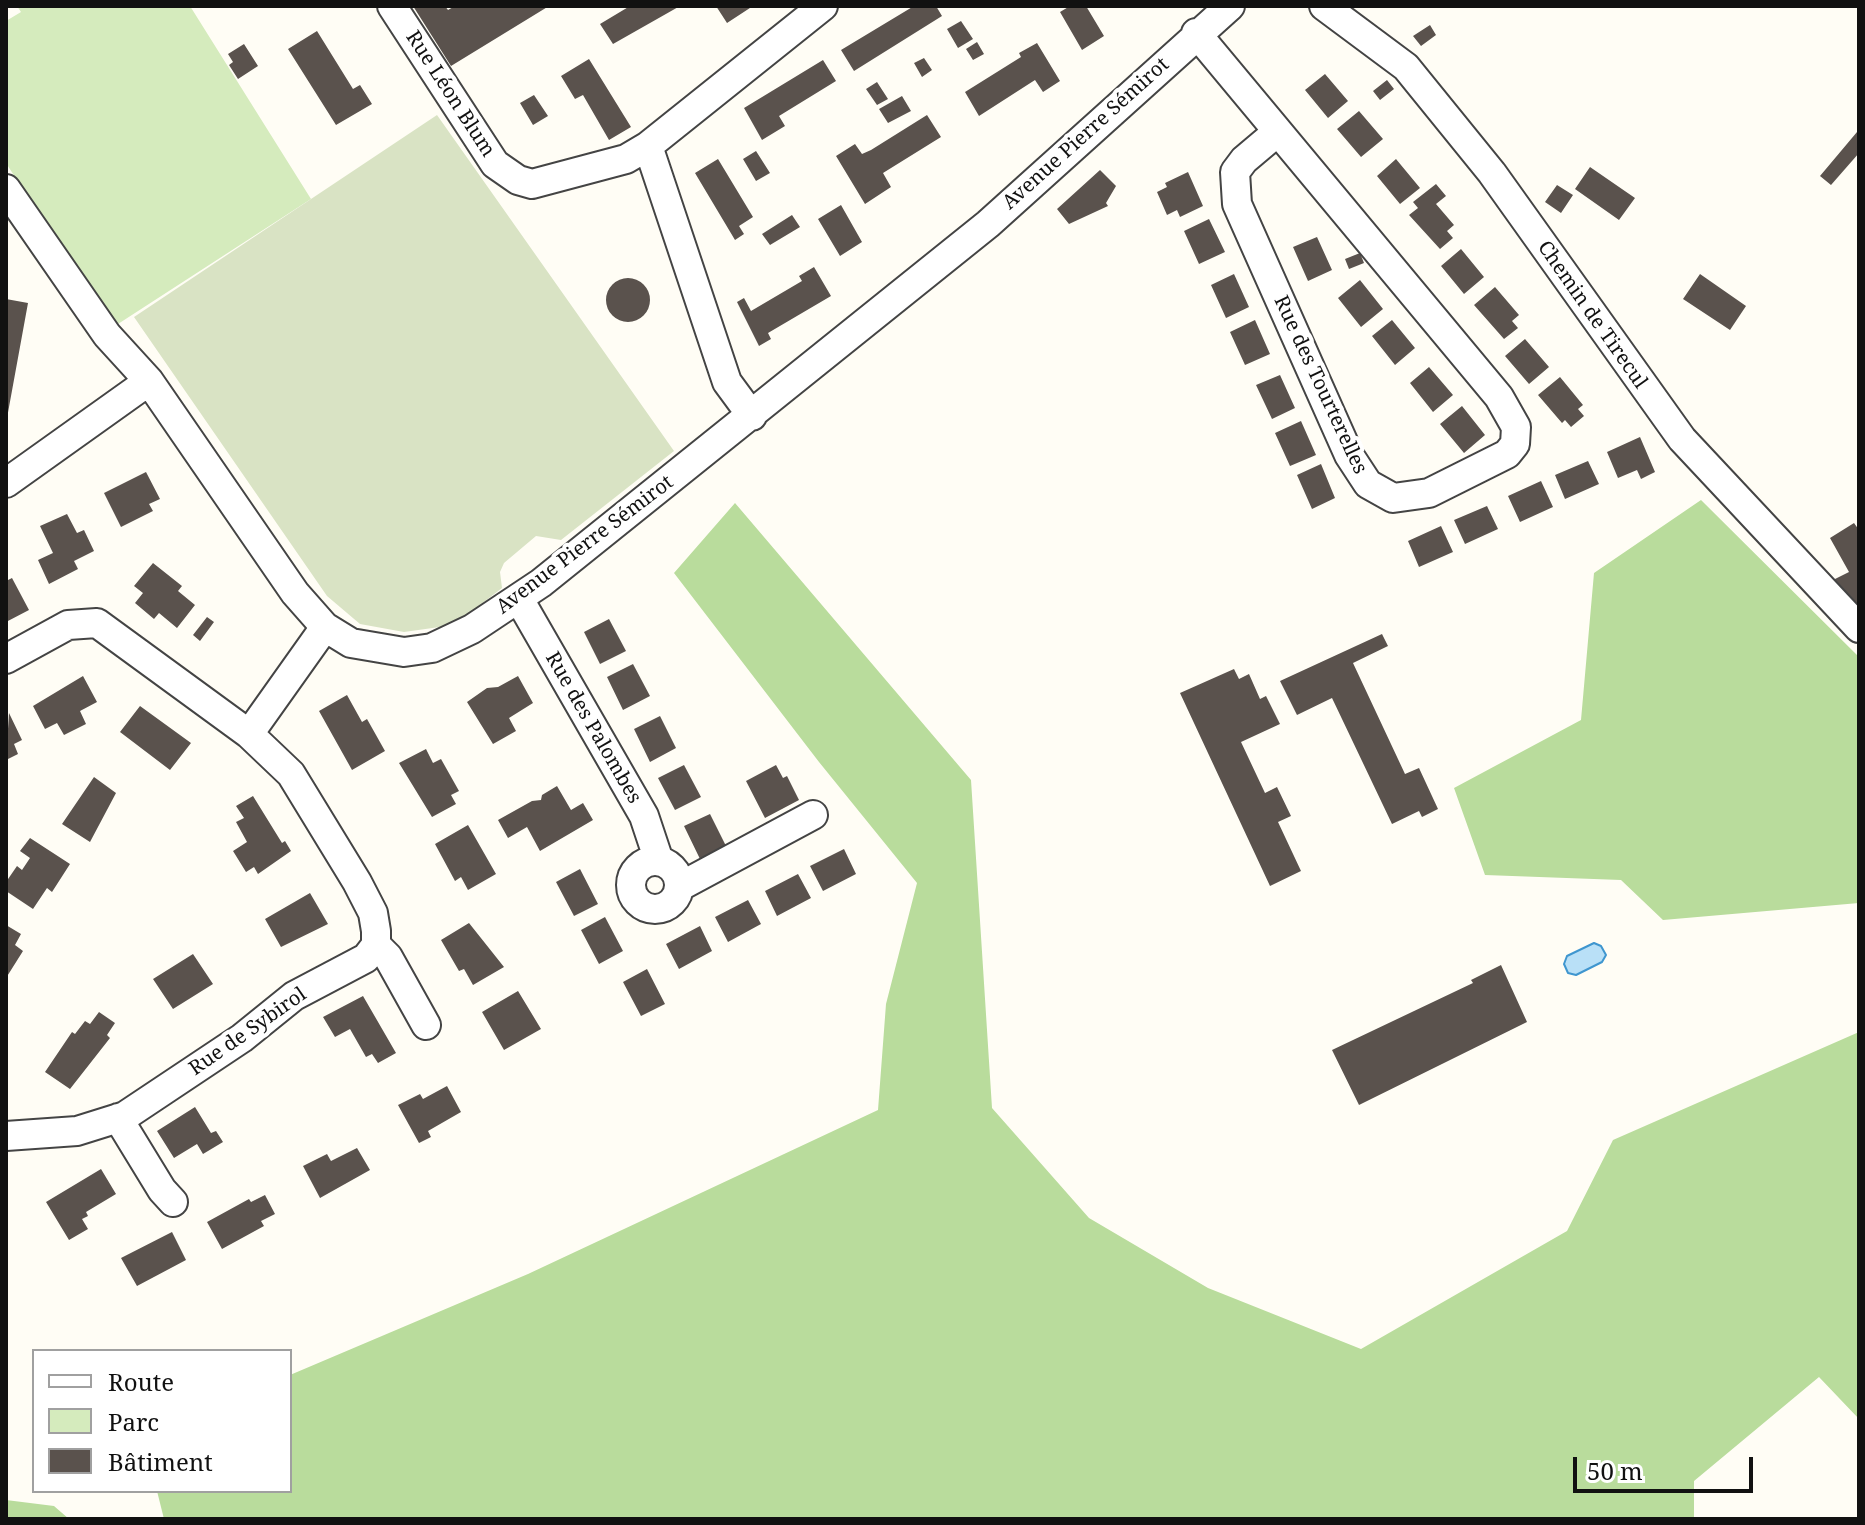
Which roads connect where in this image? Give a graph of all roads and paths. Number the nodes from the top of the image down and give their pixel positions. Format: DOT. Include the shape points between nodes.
graph roads {
  1 [pos="392,6"];
  2 [pos="823,6"];
  3 [pos="1230,6"];
  4 [pos="1324,6"];
  5 [pos="1196,33"];
  6 [pos="1276,133"];
  7 [pos="648,146"];
  8 [pos="6,189"];
  9 [pos="149,381"];
  10 [pos="752,416"];
  11 [pos="6,483"];
  12 [pos="519,599"];
  13 [pos="325,627"];
  14 [pos="1859,628"];
  15 [pos="6,659"];
  16 [pos="249,734"];
  17 [pos="813,815"];
  18 [pos="659,861"];
  19 [pos="679,887"];
  20 [pos="376,945"];
  21 [pos="426,1025"];
  22 [pos="118,1118"];
  23 [pos="6,1136"];
  24 [pos="173,1202"];
  1 -- 7 [label="street, Rue Léon Blum" via="495,164 518,180 547,183 626,159"];
  2 -- 7 [label="street, Rue Léon Blum"];
  3 -- 5 [label="street, Avenue Pierre Sémirot"];
  4 -- 14 [label="street, Chemin de Tirecul" via="1406,67 1492,173 1682,439"];
  5 -- 6 [label="street, Rue des Tourterelles"];
  5 -- 10 [label="street, Avenue Pierre Sémirot" via="988,224"];
  6 -- 6 [label="street, Rue des Tourterelles" via="1499,397 1516,427 1515,444 1507,454 1429,493 1393,498 1368,484 1349,455 1237,204 1235,172"];
  7 -- 10 [label="street" via="727,382"];
  8 -- 9 [label="street, Avenue Pierre Sémirot" via="107,335"];
  9 -- 11 [label="street"];
  9 -- 13 [label="street, Avenue Pierre Sémirot" via="295,593"];
  10 -- 12 [label="street, Avenue Pierre Sémirot"];
  12 -- 13 [label="street, Avenue Pierre Sémirot" via="432,648 404,652 351,643"];
  12 -- 18 [label="street, Rue des Palombes" via="644,816"];
  13 -- 16 [label="street"];
  15 -- 16 [label="street" via="68,625 97,623"];
  16 -- 20 [label="street" via="291,774 357,882 373,913"];
  17 -- 19 [label="street"];
  18 -- 19 [label="street" via="670,866"];
  18 -- 19 [label="street" via="646,863 634,874 635,898 643,906 662,908 673,901"];
  20 -- 21 [label="street"];
  20 -- 22 [label="street, Rue de Sybirol" via="366,958 294,996 242,1038"];
  22 -- 23 [label="street, Rue de Sybirol" via="77,1131"];
  22 -- 24 [label="street"];
}
